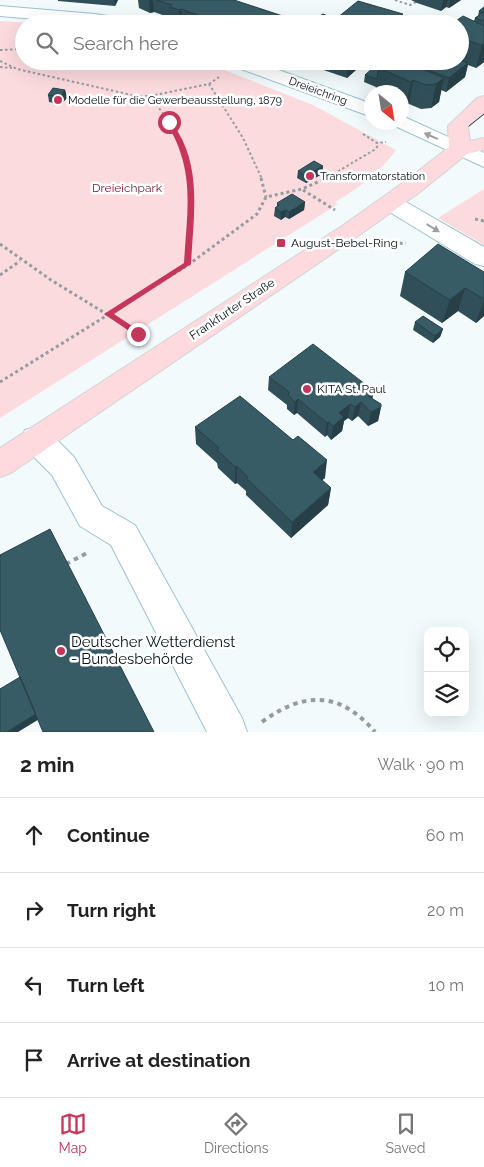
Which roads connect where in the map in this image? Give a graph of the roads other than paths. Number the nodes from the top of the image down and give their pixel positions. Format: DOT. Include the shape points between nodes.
graph roads {
  1 [pos="0,11"];
  2 [pos="48,15"];
  3 [pos="260,70"];
  4 [pos="484,102"];
  5 [pos="364,108"];
  6 [pos="409,125"];
  7 [pos="484,144"];
  8 [pos="460,149"];
  9 [pos="484,161"];
  10 [pos="391,203"];
  11 [pos="484,258"];
  12 [pos="36,439"];
  13 [pos="0,464"];
  14 [pos="241,730"];
  1 -- 2 [label="street"];
  3 -- 5 [label="street, Dreieichring"];
  4 -- 8 [label="main road" via="458,126"];
  8 -- 6 [label="street, one-way"];
  7 -- 8 [label="main road, Frankfurter Straße"];
  8 -- 9 [label="street"];
  8 -- 10 [label="main road, Frankfurter Straße"];
  10 -- 11 [label="street, one-way"];
  10 -- 12 [label="main road, Frankfurter Straße"];
  12 -- 13 [label="main road, Frankfurter Straße"];
  12 -- 14 [label="street" via="63,466 91,516 123,535"];
}
